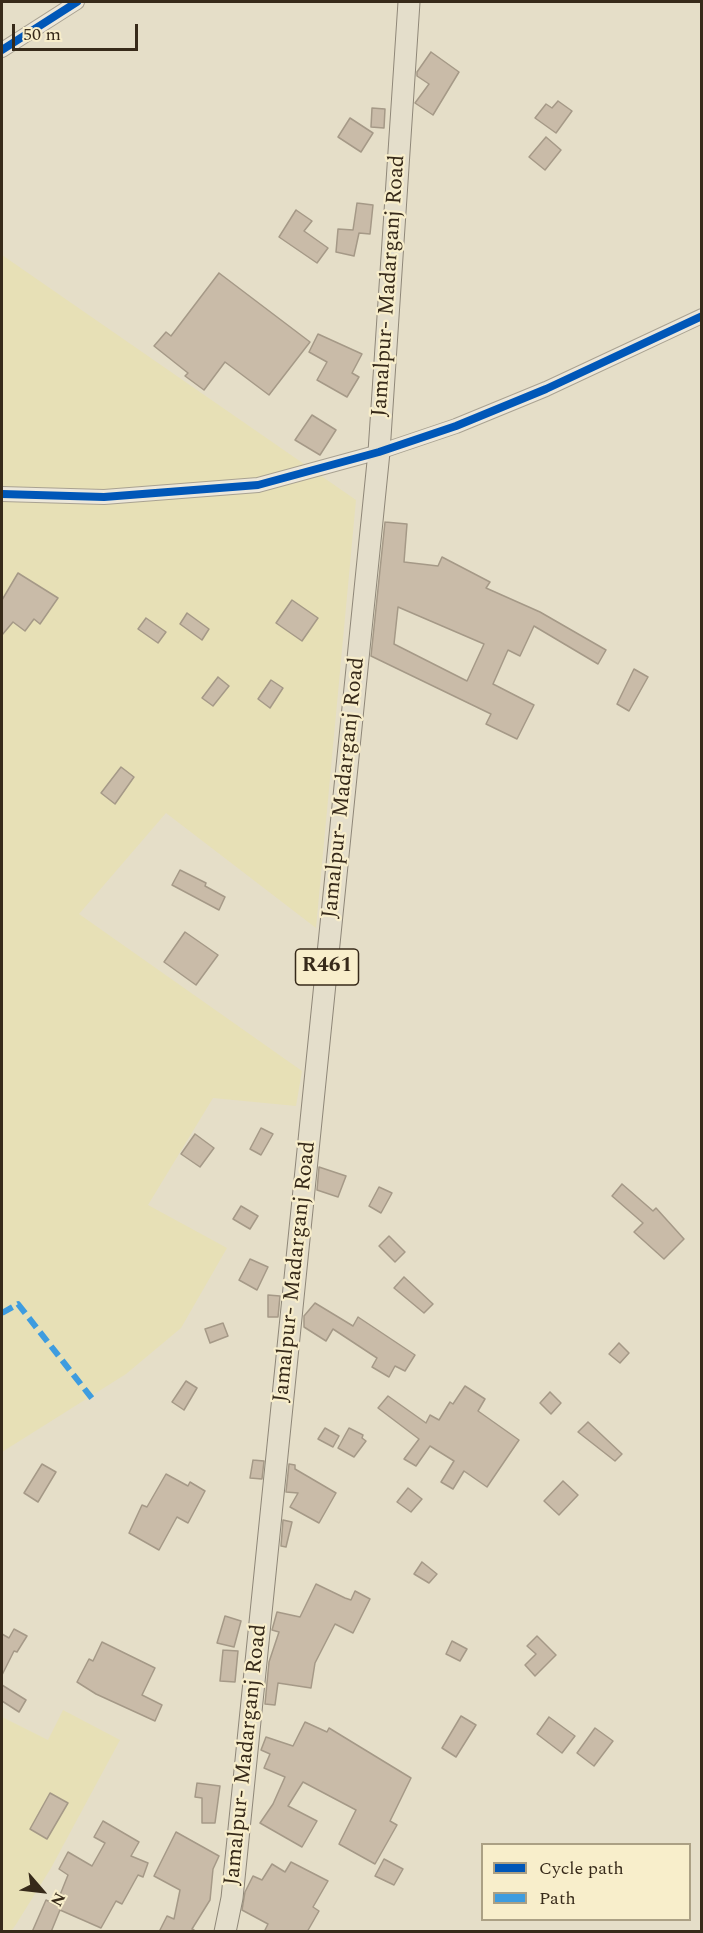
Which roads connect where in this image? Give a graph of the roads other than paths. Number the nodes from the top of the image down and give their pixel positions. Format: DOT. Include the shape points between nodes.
graph roads {
  1 [pos="77,2"];
  2 [pos="409,2"];
  3 [pos="2,50"];
  4 [pos="702,316"];
  5 [pos="379,452"];
  6 [pos="2,494"];
  7 [pos="225,1932"];
  1 -- 3 [label="street"];
  2 -- 5 [label="main road, Jamalpur- Madarganj Road / R461"];
  4 -- 5 [label="street" via="526,397"];
  5 -- 6 [label="street" via="258,485 104,497"];
  5 -- 7 [label="main road, Jamalpur- Madarganj Road / R461" via="232,1898"];
}
